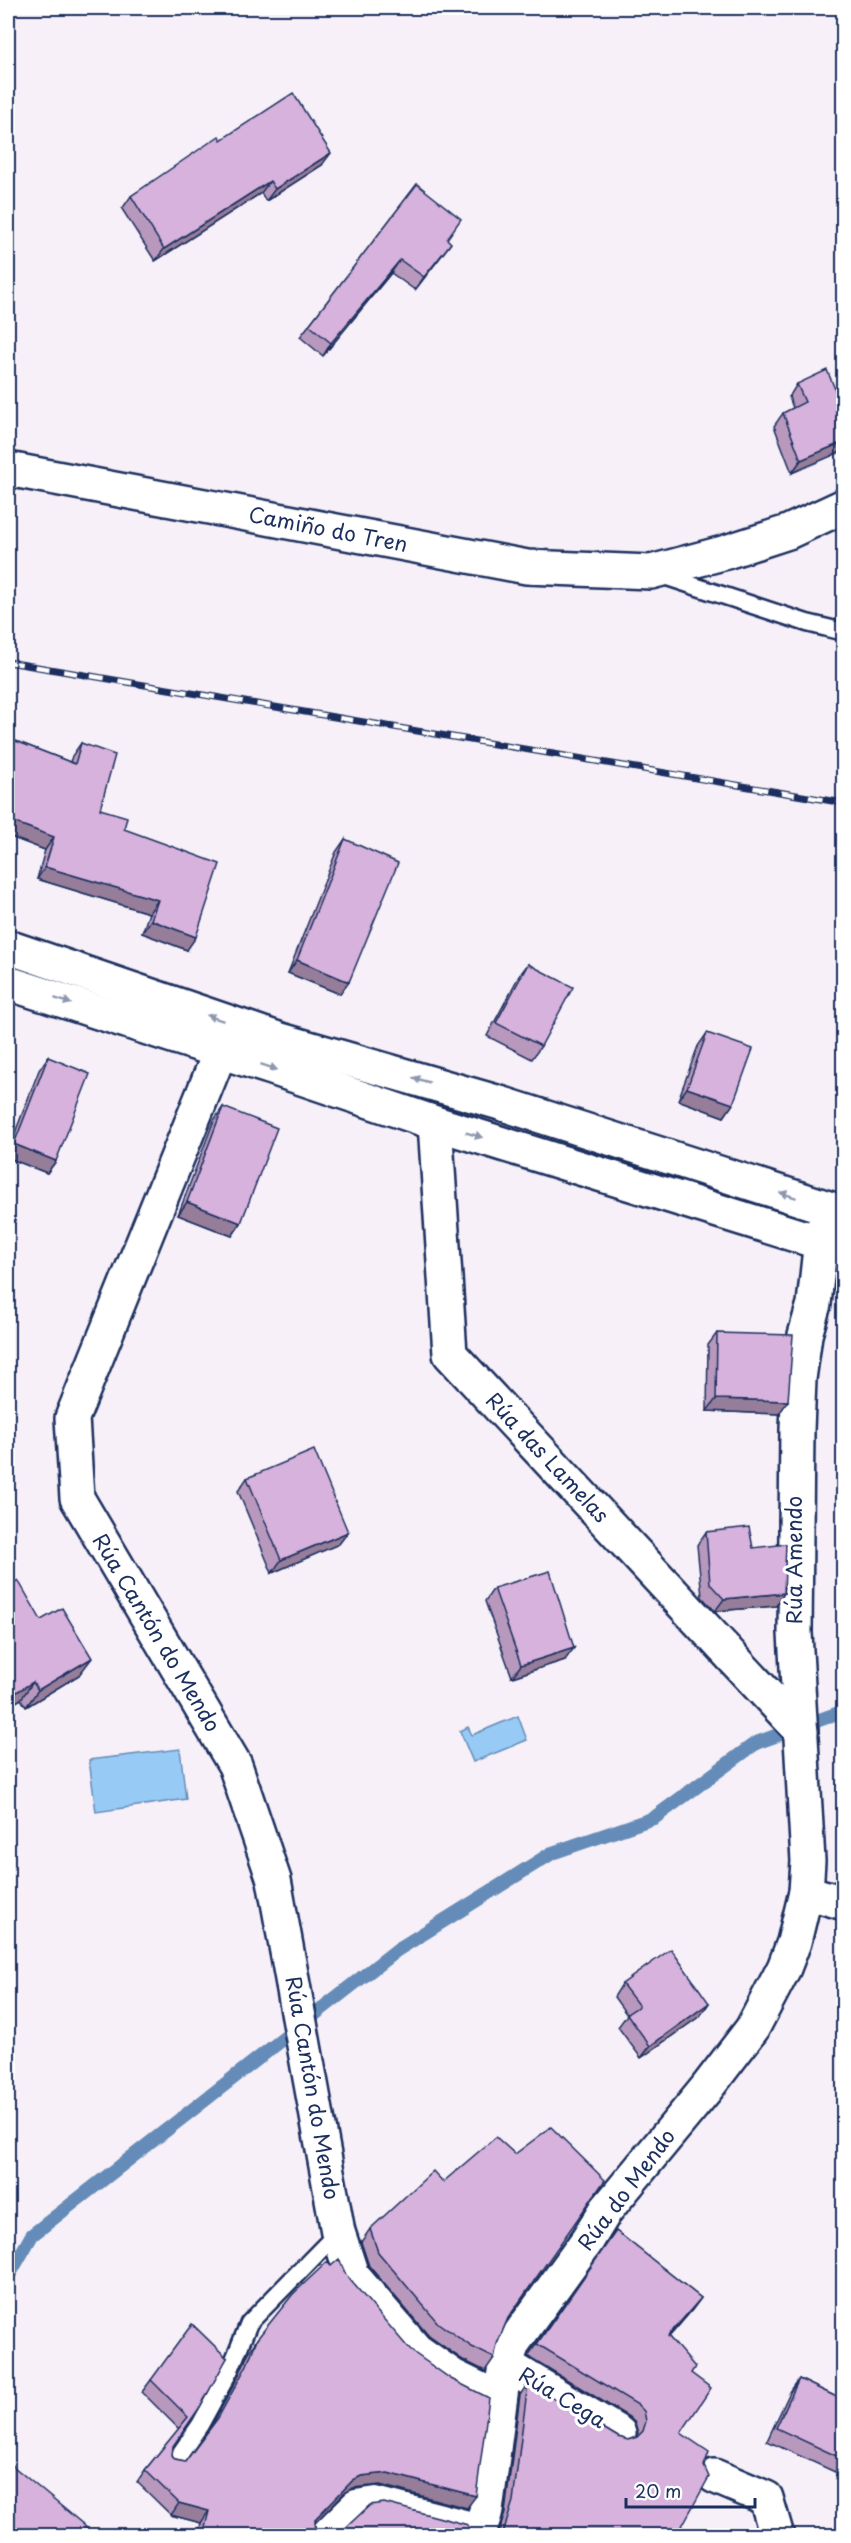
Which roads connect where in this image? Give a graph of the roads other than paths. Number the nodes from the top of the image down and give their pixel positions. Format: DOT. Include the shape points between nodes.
graph roads {
  1 [pos="8,469"];
  2 [pos="843,506"];
  3 [pos="651,572"];
  4 [pos="843,633"];
  5 [pos="8,947"];
  6 [pos="8,983"];
  7 [pos="220,1052"];
  8 [pos="435,1123"];
  9 [pos="834,1234"];
  10 [pos="801,1731"];
  11 [pos="806,1892"];
  12 [pos="843,1903"];
  13 [pos="338,2232"];
  14 [pos="505,2364"];
  15 [pos="500,2399"];
  16 [pos="620,2433"];
  17 [pos="172,2464"];
  18 [pos="714,2476"];
  19 [pos="479,2531"];
  20 [pos="321,2535"];
  21 [pos="777,2535"];
  1 -- 3 [label="street, Camiño do Tren" via="527,567"];
  2 -- 3 [label="street, Camiño do Tren" via="788,532"];
  3 -- 4 [label="lane"];
  9 -- 5 [label="street, one-way" via="500,1103 281,1040"];
  6 -- 7 [label="street, one-way"];
  7 -- 8 [label="street, one-way"];
  7 -- 13 [label="street, Rúa Cantón do Mendo" via="72,1418 77,1498 235,1765 274,1880"];
  8 -- 9 [label="street, one-way"];
  8 -- 10 [label="street, Rúa das Lamelas" via="450,1354"];
  9 -- 10 [label="street, Rúa Amendo" via="805,1335 799,1379 794,1590"];
  10 -- 11 [label="street, Rúa Amendo"];
  11 -- 12 [label="street"];
  11 -- 14 [label="street, Rúa do Mendo" via="791,1951 752,2029 606,2210 514,2342"];
  13 -- 15 [label="street, Rúa Cantón do Mendo" via="352,2275 416,2350 453,2376"];
  13 -- 17 [label="lane" via="249,2323 229,2372 200,2425"];
  14 -- 15 [label="street, Rúa do Mendo"];
  14 -- 16 [label="street, Rúa Cega"];
  15 -- 19 [label="street, Rúa do Mendo" via="486,2511"];
  18 -- 21 [label="street" via="766,2498"];
  19 -- 20 [label="street" via="376,2500 355,2503"];
}
